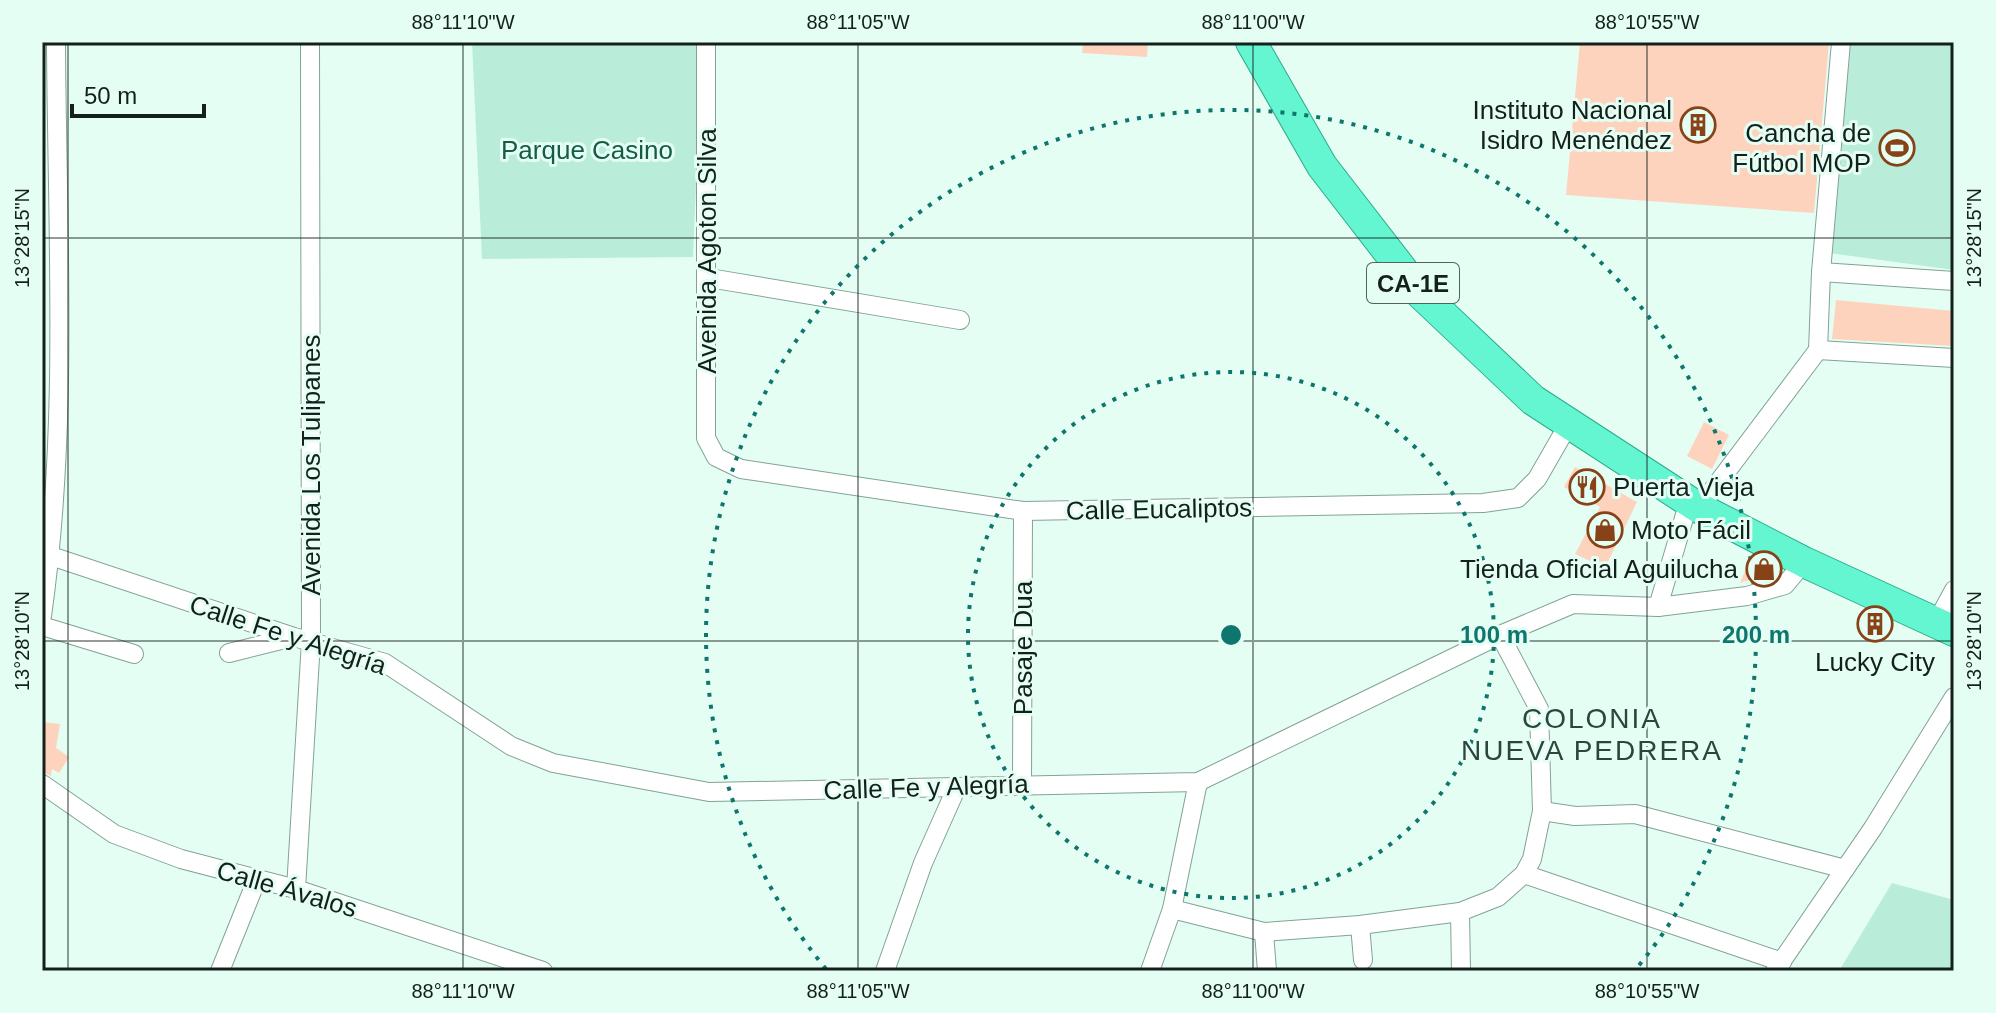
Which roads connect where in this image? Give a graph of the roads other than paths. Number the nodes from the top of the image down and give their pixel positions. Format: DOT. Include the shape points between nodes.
graph roads {
  1 [pos="56,42"];
  2 [pos="310,42"];
  3 [pos="706,42"];
  4 [pos="1251,42"];
  5 [pos="1841,42"];
  6 [pos="1821,272"];
  7 [pos="709,278"];
  8 [pos="1954,281"];
  9 [pos="960,320"];
  10 [pos="1818,350"];
  11 [pos="1954,358"];
  12 [pos="1568,425"];
  13 [pos="716,457"];
  14 [pos="1694,504"];
  15 [pos="1023,511"];
  16 [pos="46,554"];
  17 [pos="1804,562"];
  18 [pos="1954,590"];
  19 [pos="1658,607"];
  20 [pos="42,616"];
  21 [pos="42,626"];
  22 [pos="1945,627"];
  23 [pos="1500,635"];
  24 [pos="303,639"];
  25 [pos="229,653"];
  26 [pos="134,654"];
  27 [pos="1954,697"];
  28 [pos="1198,782"];
  29 [pos="42,784"];
  30 [pos="1022,784"];
  31 [pos="956,789"];
  32 [pos="1542,811"];
  33 [pos="1845,869"];
  34 [pos="1524,874"];
  35 [pos="257,879"];
  36 [pos="296,889"];
  37 [pos="1172,909"];
  38 [pos="1460,912"];
  39 [pos="1360,925"];
  40 [pos="1264,932"];
  41 [pos="1363,960"];
  42 [pos="1779,966"];
  43 [pos="220,971"];
  44 [pos="543,971"];
  45 [pos="885,971"];
  46 [pos="1150,971"];
  47 [pos="1267,971"];
  48 [pos="1461,971"];
  1 -- 16 [label="street" via="59,434"];
  2 -- 24 [label="street, Avenida Los Tulipanes"];
  3 -- 7 [label="street, Avenida Agoton Silva"];
  4 -- 12 [label="highway, CA-1E" via="1322,166 1421,294 1533,400"];
  5 -- 6 [label="street"];
  6 -- 8 [label="street"];
  6 -- 10 [label="street"];
  7 -- 9 [label="street"];
  7 -- 13 [label="street, Avenida Agoton Silva" via="706,438"];
  10 -- 11 [label="street"];
  10 -- 14 [label="street"];
  12 -- 14 [label="highway, CA-1E"];
  12 -- 15 [label="street, Calle Eucaliptos" via="1537,479 1518,498 1483,503"];
  13 -- 15 [label="street, Calle Eucaliptos" via="741,469"];
  14 -- 17 [label="highway, CA-1E"];
  14 -- 19 [label="street"];
  15 -- 30 [label="street, Pasaje Dua"];
  16 -- 20 [label="street"];
  16 -- 24 [label="street, Calle Fe y Alegría"];
  17 -- 19 [label="street, Calle Fe y Alegría" via="1785,585 1747,596"];
  17 -- 22 [label="highway, CA-1E"];
  18 -- 22 [label="street"];
  19 -- 23 [label="street, Calle Fe y Alegría" via="1573,604"];
  21 -- 26 [label="street"];
  23 -- 28 [label="street, Calle Fe y Alegría"];
  23 -- 32 [label="street" via="1539,709"];
  24 -- 25 [label="street"];
  24 -- 31 [label="street, Calle Fe y Alegría" via="385,663 511,746 553,763 709,792"];
  24 -- 36 [label="street, Avenida Los Tulipanes"];
  27 -- 33 [label="street"];
  28 -- 30 [label="street, Calle Fe y Alegría"];
  28 -- 37 [label="street"];
  29 -- 35 [label="street, Calle Ávalos" via="114,834"];
  30 -- 31 [label="street, Calle Fe y Alegría"];
  31 -- 45 [label="street"];
  32 -- 33 [label="street" via="1635,814"];
  32 -- 34 [label="street"];
  33 -- 42 [label="street"];
  34 -- 38 [label="street" via="1498,897"];
  34 -- 42 [label="street"];
  35 -- 36 [label="street, Calle Ávalos"];
  35 -- 43 [label="street"];
  36 -- 44 [label="street, Calle Ávalos"];
  37 -- 40 [label="street"];
  37 -- 46 [label="street"];
  38 -- 39 [label="street"];
  38 -- 48 [label="street"];
  39 -- 40 [label="street"];
  39 -- 41 [label="street"];
  40 -- 47 [label="street"];
}
